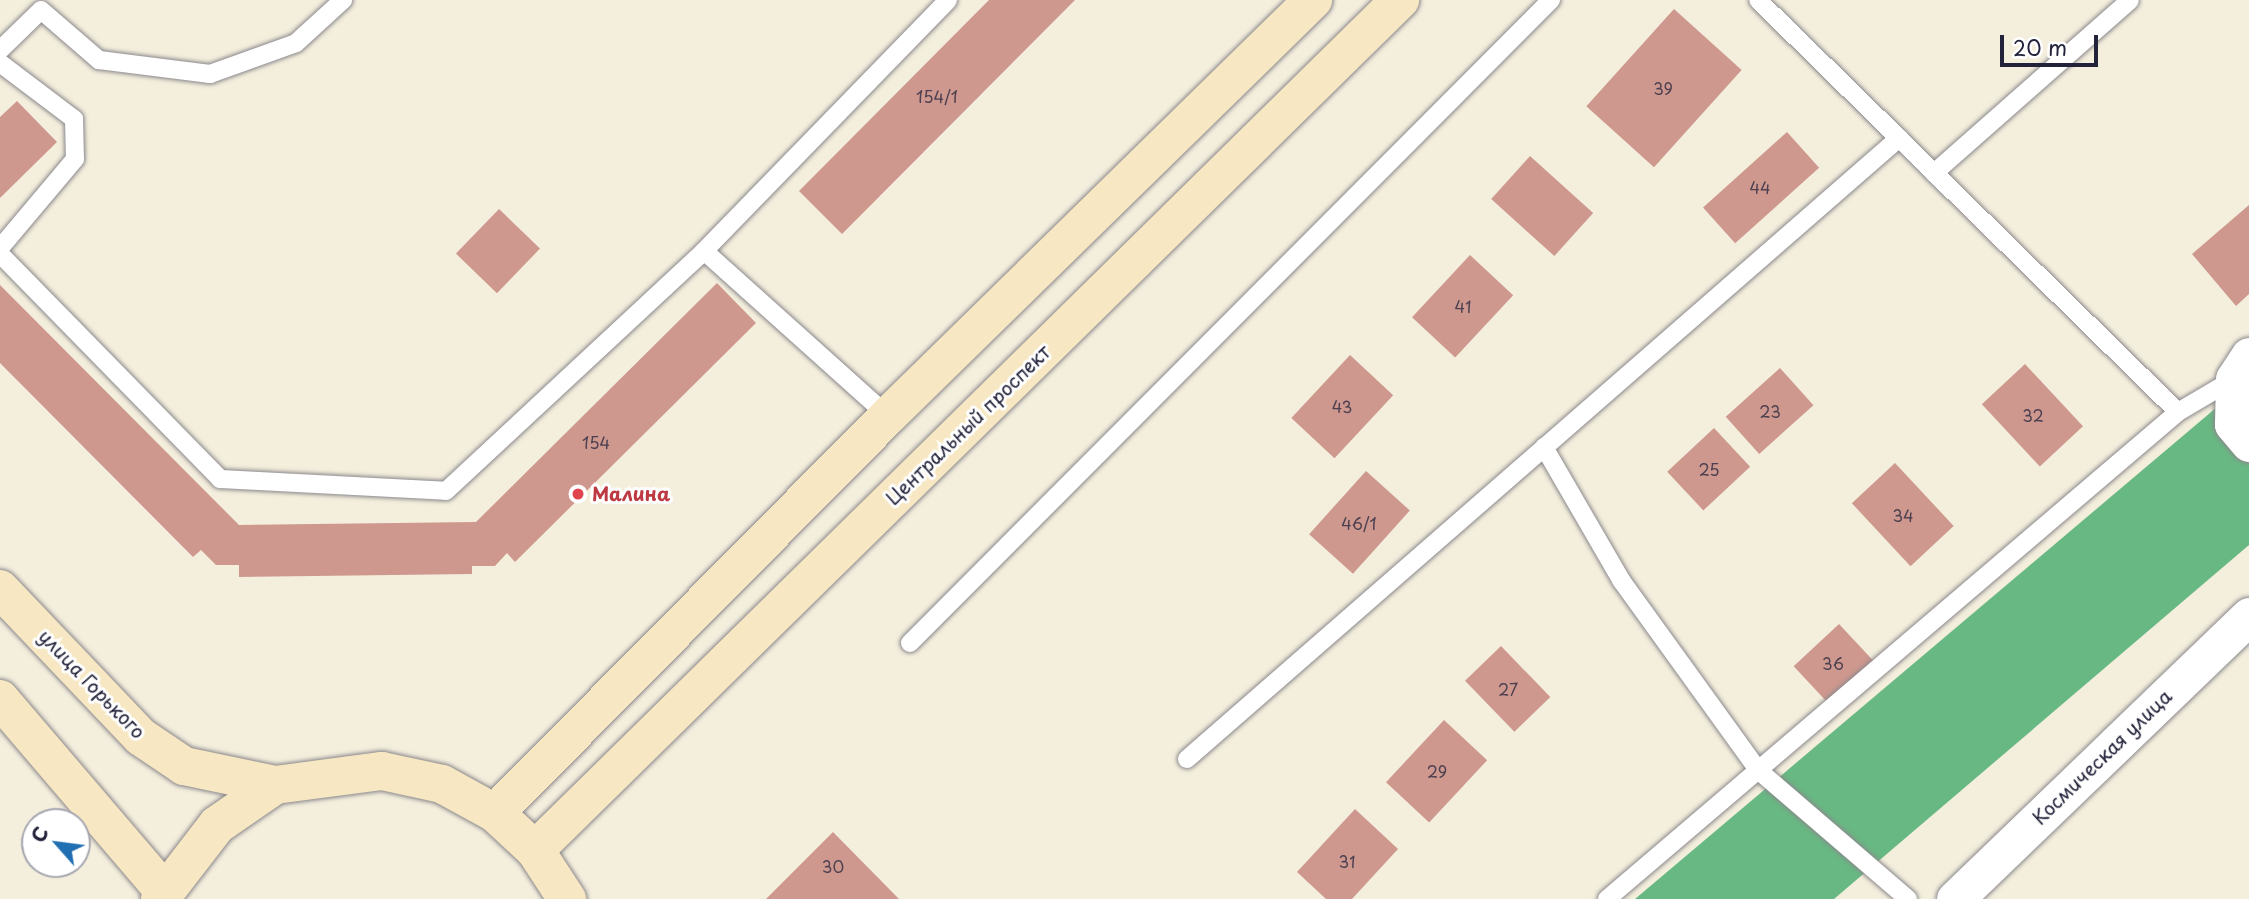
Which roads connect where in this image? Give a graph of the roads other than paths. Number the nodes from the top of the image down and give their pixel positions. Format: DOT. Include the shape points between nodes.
graph roads {
  1 [pos="343,0"];
  2 [pos="948,0"];
  3 [pos="1313,0"];
  4 [pos="1400,0"];
  5 [pos="1551,0"];
  6 [pos="1758,0"];
  7 [pos="2130,0"];
  8 [pos="0,50"];
  9 [pos="0,62"];
  10 [pos="1899,138"];
  11 [pos="1934,173"];
  12 [pos="0,248"];
  13 [pos="704,251"];
  14 [pos="0,254"];
  15 [pos="2241,368"];
  16 [pos="2178,412"];
  17 [pos="888,416"];
  18 [pos="2249,443"];
  19 [pos="1544,447"];
  20 [pos="0,589"];
  21 [pos="2249,616"];
  22 [pos="910,643"];
  23 [pos="0,699"];
  24 [pos="1187,759"];
  25 [pos="1758,770"];
  26 [pos="275,785"];
  27 [pos="495,813"];
  28 [pos="535,850"];
  29 [pos="162,894"];
  30 [pos="568,899"];
  31 [pos="1607,899"];
  32 [pos="1908,899"];
  33 [pos="1955,899"];
  1 -- 8 [label="lane" via="296,43 210,74 99,60 41,10"];
  2 -- 13 [label="lane"];
  3 -- 17 [label="street"];
  4 -- 28 [label="street, Центральный проспект"];
  5 -- 22 [label="lane"];
  6 -- 10 [label="lane"];
  7 -- 11 [label="lane"];
  9 -- 12 [label="lane" via="74,119 75,159"];
  10 -- 11 [label="lane"];
  10 -- 19 [label="lane"];
  11 -- 16 [label="lane"];
  13 -- 14 [label="lane" via="446,491 220,479"];
  13 -- 17 [label="lane"];
  15 -- 16 [label="lane"];
  15 -- 18 [label="street" via="2233,424"];
  16 -- 25 [label="lane"];
  17 -- 27 [label="street"];
  19 -- 24 [label="lane"];
  19 -- 25 [label="lane" via="1621,580"];
  20 -- 26 [label="street, улица Горького" via="141,737 184,766"];
  21 -- 33 [label="street, Космическая улица"];
  23 -- 29 [label="street"];
  25 -- 31 [label="lane"];
  25 -- 32 [label="lane"];
  26 -- 27 [label="street" via="382,771 442,784"];
  26 -- 29 [label="street" via="217,825"];
  27 -- 28 [label="street"];
  28 -- 30 [label="street"];
}
